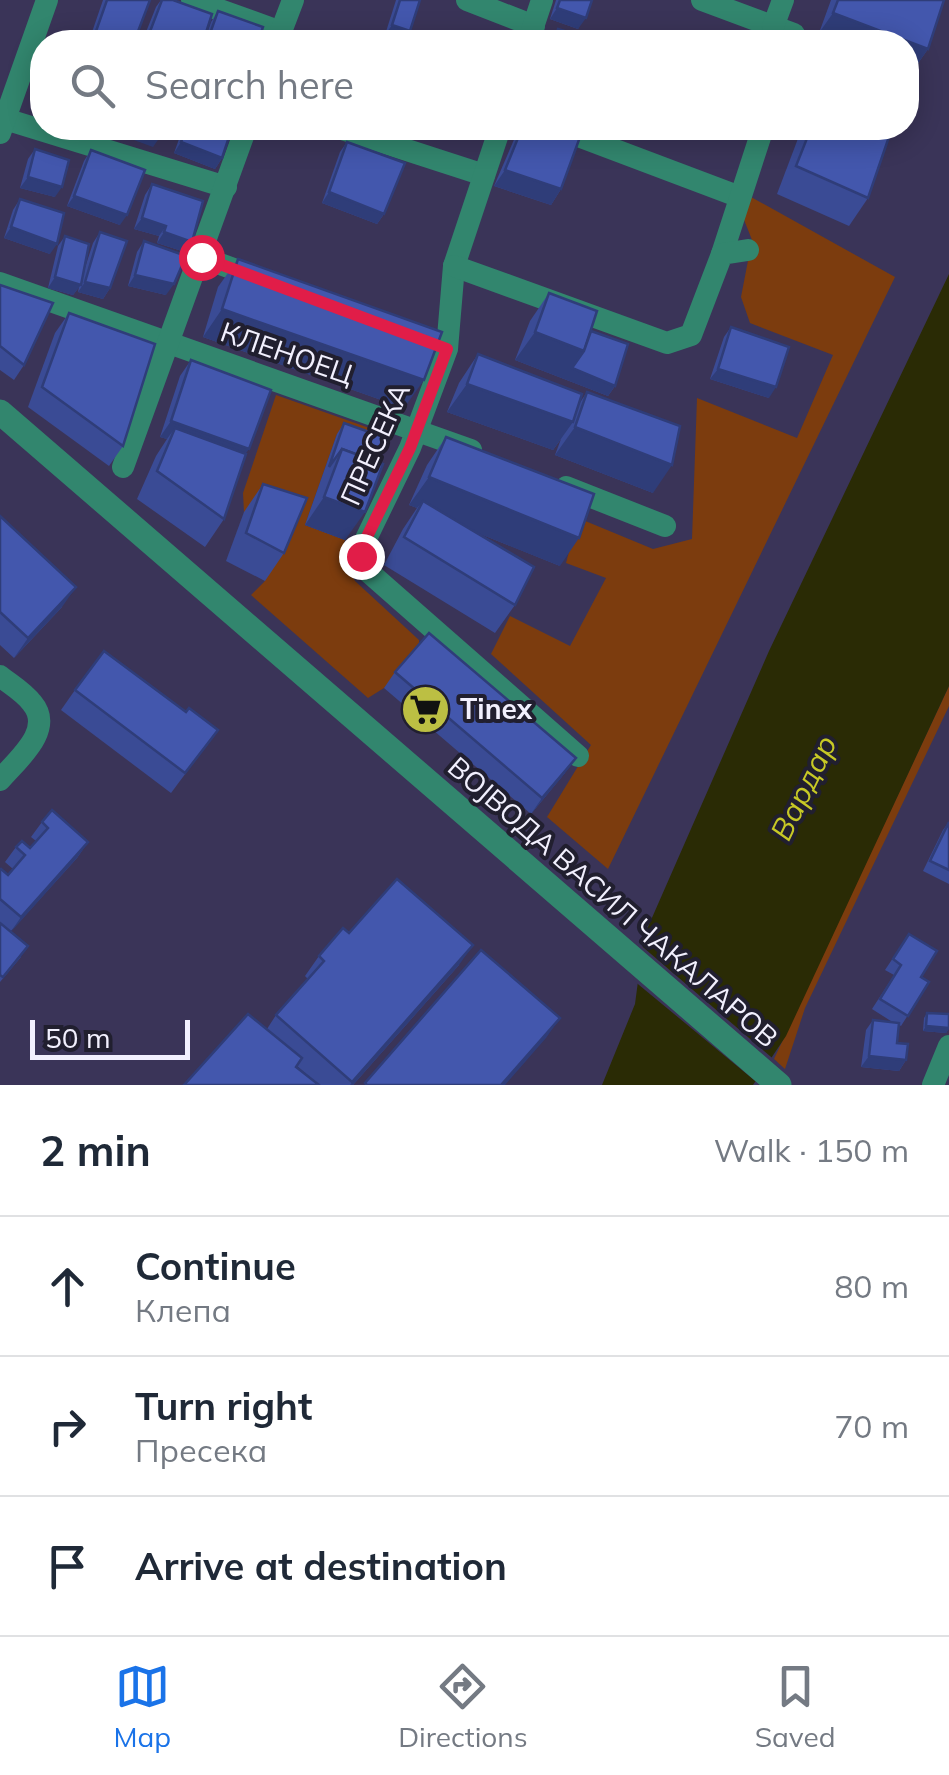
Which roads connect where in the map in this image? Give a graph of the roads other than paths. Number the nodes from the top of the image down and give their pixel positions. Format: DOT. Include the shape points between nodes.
graph roads {
  1 [pos="47,0"];
  2 [pos="192,0"];
  3 [pos="293,0"];
  4 [pos="467,0"];
  5 [pos="542,0"];
  6 [pos="702,0"];
  7 [pos="783,0"];
  8 [pos="36,30"];
  9 [pos="261,30"];
  10 [pos="282,30"];
  11 [pos="523,30"];
  12 [pos="532,30"];
  13 [pos="771,30"];
  14 [pos="782,30"];
  15 [pos="30,48"];
  16 [pos="2,126"];
  17 [pos="30,134"];
  18 [pos="53,140"];
  19 [pos="242,140"];
  20 [pos="377,140"];
  21 [pos="496,140"];
  22 [pos="589,140"];
  23 [pos="759,140"];
  24 [pos="484,175"];
  25 [pos="226,188"];
  26 [pos="740,197"];
  27 [pos="748,250"];
  28 [pos="722,254"];
  29 [pos="201,257"];
  30 [pos="454,266"];
  31 [pos="0,282"];
  32 [pos="271,283"];
  33 [pos="168,344"];
  34 [pos="0,412"];
  35 [pos="418,429"];
  36 [pos="489,457"];
  37 [pos="123,467"];
  38 [pos="542,478"];
  39 [pos="666,526"];
  40 [pos="0,676"];
  41 [pos="578,756"];
  42 [pos="0,780"];
  43 [pos="949,1046"];
  44 [pos="778,1085"];
  45 [pos="933,1085"];
  1 -- 8 [label="street"];
  2 -- 9 [label="street"];
  3 -- 10 [label="street"];
  4 -- 11 [label="street"];
  5 -- 12 [label="street"];
  6 -- 13 [label="street"];
  7 -- 14 [label="street"];
  15 -- 16 [label="street"];
  16 -- 17 [label="street"];
  18 -- 25 [label="street"];
  19 -- 25 [label="street"];
  20 -- 24 [label="street"];
  21 -- 24 [label="street, ПРЕСЕКА"];
  22 -- 26 [label="street"];
  23 -- 26 [label="street"];
  24 -- 30 [label="street, ПРЕСЕКА"];
  25 -- 29 [label="street"];
  26 -- 28 [label="street"];
  27 -- 28 [label="street"];
  28 -- 30 [label="street" via="690,334 667,343"];
  29 -- 32 [label="street"];
  29 -- 33 [label="street"];
  30 -- 35 [label="street, ПРЕСЕКА"];
  31 -- 33 [label="street, КЛЕНОЕЦ"];
  33 -- 35 [label="street, КЛЕНОЕЦ"];
  33 -- 37 [label="street"];
  34 -- 44 [label="street, ВОЈВОДА ВАСИЛ ЧАКАЛАРОВ"];
  35 -- 36 [label="street, КЛЕНОЕЦ"];
  35 -- 41 [label="street, ПРЕСЕКА" via="363,545 364,568"];
  38 -- 39 [label="street"];
  40 -- 42 [label="street" via="32,703 40,720 34,741"];
  43 -- 45 [label="street"];
}
